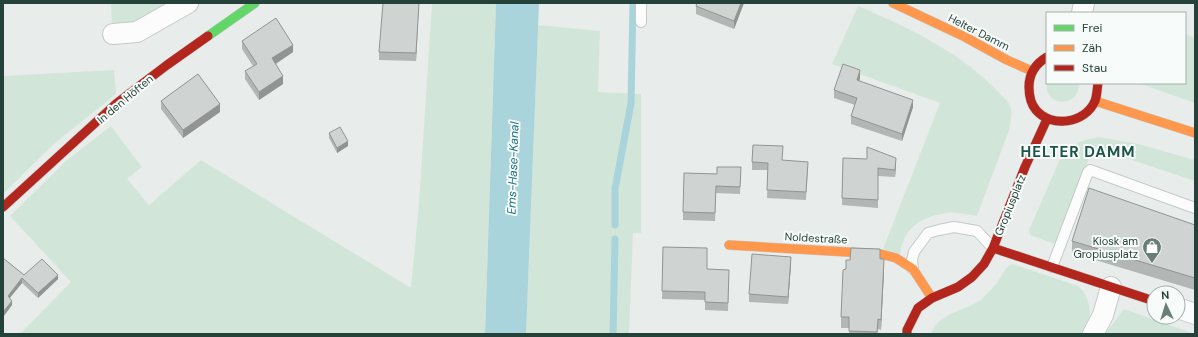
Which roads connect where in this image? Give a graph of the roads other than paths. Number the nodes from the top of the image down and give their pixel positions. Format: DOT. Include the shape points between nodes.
graph roads {
  1 [pos="188,3"];
  2 [pos="255,3"];
  3 [pos="641,3"];
  4 [pos="893,3"];
  5 [pos="641,22"];
  6 [pos="113,34"];
  7 [pos="1046,58"];
  8 [pos="1032,71"];
  9 [pos="1098,84"];
  10 [pos="1095,101"];
  11 [pos="1047,119"];
  12 [pos="1195,133"];
  13 [pos="3,207"];
  14 [pos="1195,208"];
  15 [pos="729,245"];
  16 [pos="993,248"];
  17 [pos="1052,267"];
  18 [pos="913,269"];
  19 [pos="1111,287"];
  20 [pos="932,298"];
  21 [pos="1146,298"];
  22 [pos="907,334"];
  23 [pos="1093,334"];
  1 -- 6 [label="street" via="137,32"];
  2 -- 13 [label="street, In den Höften" via="117,103"];
  3 -- 5 [label="lane"];
  4 -- 8 [label="street, Helter Damm"];
  7 -- 8 [label="street" via="1038,62"];
  8 -- 11 [label="street" via="1028,82 1029,96 1035,109"];
  9 -- 10 [label="street"];
  10 -- 11 [label="street" via="1088,112 1076,120 1061,122"];
  10 -- 12 [label="street"];
  11 -- 16 [label="street, Gropiusplatz"];
  14 -- 17 [label="lane" via="1090,170"];
  15 -- 18 [label="street, Noldestraße" via="881,254 896,258"];
  16 -- 17 [label="street, Gropiusplatz"];
  16 -- 18 [label="lane" via="977,231 954,227 939,230 928,233 914,252"];
  16 -- 20 [label="street, Gropiusplatz" via="984,264 972,277 958,288"];
  17 -- 19 [label="street, Gropiusplatz"];
  18 -- 20 [label="street, Noldestraße"];
  19 -- 21 [label="street, Gropiusplatz"];
  19 -- 23 [label="street" via="1103,315"];
  20 -- 22 [label="street" via="918,308"];
}
